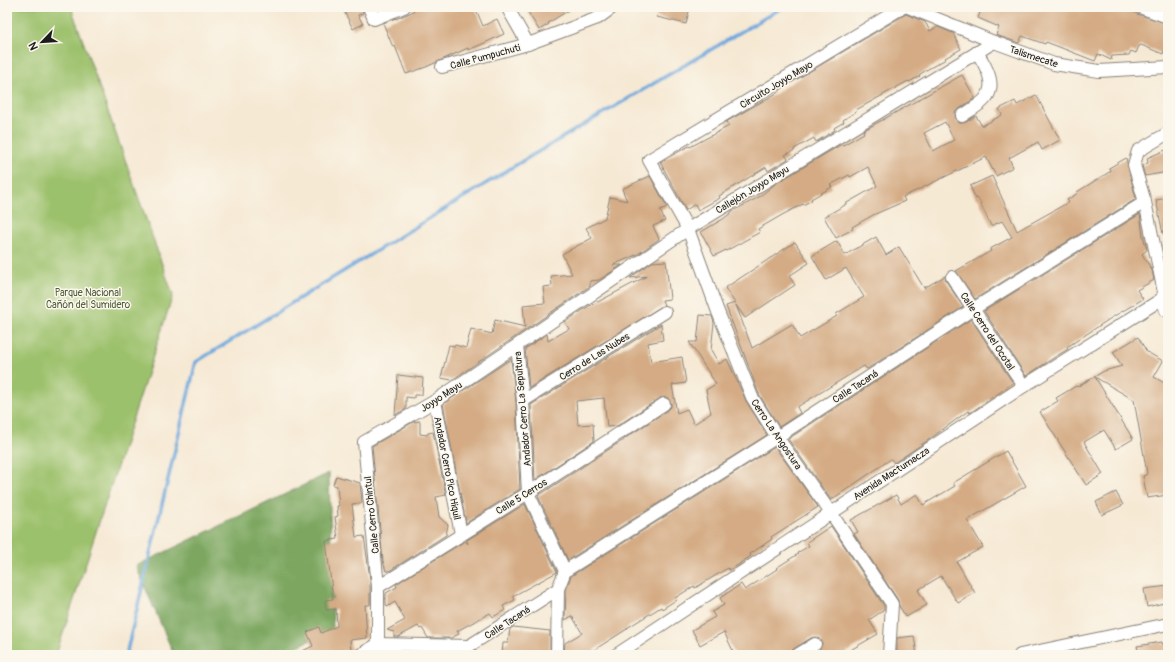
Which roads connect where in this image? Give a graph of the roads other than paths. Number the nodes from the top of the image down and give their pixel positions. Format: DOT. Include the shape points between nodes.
graph roads {
  1 [pos="369,7"];
  2 [pos="404,7"];
  3 [pos="508,7"];
  4 [pos="613,7"];
  5 [pos="904,7"];
  6 [pos="908,7"];
  7 [pos="1140,7"];
  8 [pos="1168,17"];
  9 [pos="994,42"];
  10 [pos="528,44"];
  11 [pos="977,52"];
  12 [pos="442,67"];
  13 [pos="1168,67"];
  14 [pos="962,116"];
  15 [pos="1168,133"];
  16 [pos="649,160"];
  17 [pos="1145,202"];
  18 [pos="688,229"];
  19 [pos="952,277"];
  20 [pos="1167,301"];
  21 [pos="973,309"];
  22 [pos="665,312"];
  23 [pos="517,346"];
  24 [pos="1024,386"];
  25 [pos="435,401"];
  26 [pos="523,401"];
  27 [pos="664,404"];
  28 [pos="777,437"];
  29 [pos="364,442"];
  30 [pos="528,493"];
  31 [pos="831,512"];
  32 [pos="461,534"];
  33 [pos="565,571"];
  34 [pos="378,588"];
  35 [pos="558,589"];
  36 [pos="1168,624"];
  37 [pos="815,644"];
  38 [pos="377,650"];
  39 [pos="468,651"];
  40 [pos="618,654"];
  41 [pos="360,655"];
  42 [pos="557,655"];
  43 [pos="635,655"];
  44 [pos="797,655"];
  45 [pos="889,655"];
  46 [pos="1020,655"];
  1 -- 2 [label="street" via="374,19"];
  3 -- 10 [label="street"];
  4 -- 10 [label="street, Calle Pumpuchuti" via="598,18"];
  5 -- 16 [label="street, Circuito Joyyo Mayo"];
  6 -- 9 [label="street, Talismecate"];
  7 -- 8 [label="street"];
  9 -- 11 [label="street, Callejón Joyyo Mayu"];
  9 -- 13 [label="street, Talismecate" via="1054,64 1099,71"];
  10 -- 12 [label="street, Calle Pumpuchuti"];
  11 -- 14 [label="street" via="988,72 990,89 986,99"];
  11 -- 18 [label="street, Callejón Joyyo Mayu"];
  15 -- 17 [label="street" via="1138,151 1134,165"];
  16 -- 18 [label="street, Cerro La Angostura"];
  17 -- 20 [label="street"];
  17 -- 21 [label="street, Calle Tacaná"];
  18 -- 23 [label="street, Callejón Joyyo Mayu"];
  18 -- 28 [label="street, Cerro La Angostura" via="752,397"];
  19 -- 21 [label="street, Calle Cerro del Ocotal"];
  20 -- 24 [label="street, Avenida Mactumacza"];
  21 -- 24 [label="street, Calle Cerro del Ocotal"];
  21 -- 28 [label="street, Calle Tacaná"];
  22 -- 26 [label="street, Cerro de Las Nubes"];
  23 -- 25 [label="street, Joyyo Mayu"];
  23 -- 26 [label="street, Andador Cerro La Sepultura"];
  24 -- 31 [label="street, Avenida Mactumacza"];
  25 -- 29 [label="street, Joyyo Mayu"];
  25 -- 32 [label="street, Andador Cerro Pico Hiquil"];
  26 -- 30 [label="street, Andador Cerro La Sepultura"];
  27 -- 30 [label="street, Calle 5 Cerros"];
  28 -- 31 [label="street, Cerro La Angostura"];
  28 -- 33 [label="street, Calle Tacaná"];
  29 -- 34 [label="street, Calle Cerro Chintul"];
  30 -- 32 [label="street, Calle 5 Cerros"];
  30 -- 33 [label="street, Andador Cerro La Sepultura"];
  31 -- 40 [label="street, Avenida Mactumacza"];
  31 -- 45 [label="street, Cerro La Angostura" via="892,604"];
  32 -- 34 [label="street, Calle 5 Cerros"];
  33 -- 35 [label="street"];
  34 -- 38 [label="street, Calle Cerro Chintul"];
  35 -- 39 [label="street, Calle Tacaná"];
  35 -- 42 [label="street"];
  36 -- 46 [label="street"];
  37 -- 44 [label="street"];
  38 -- 39 [label="street, Calle Tacaná"];
  38 -- 41 [label="street"];
  40 -- 43 [label="street"];
}
